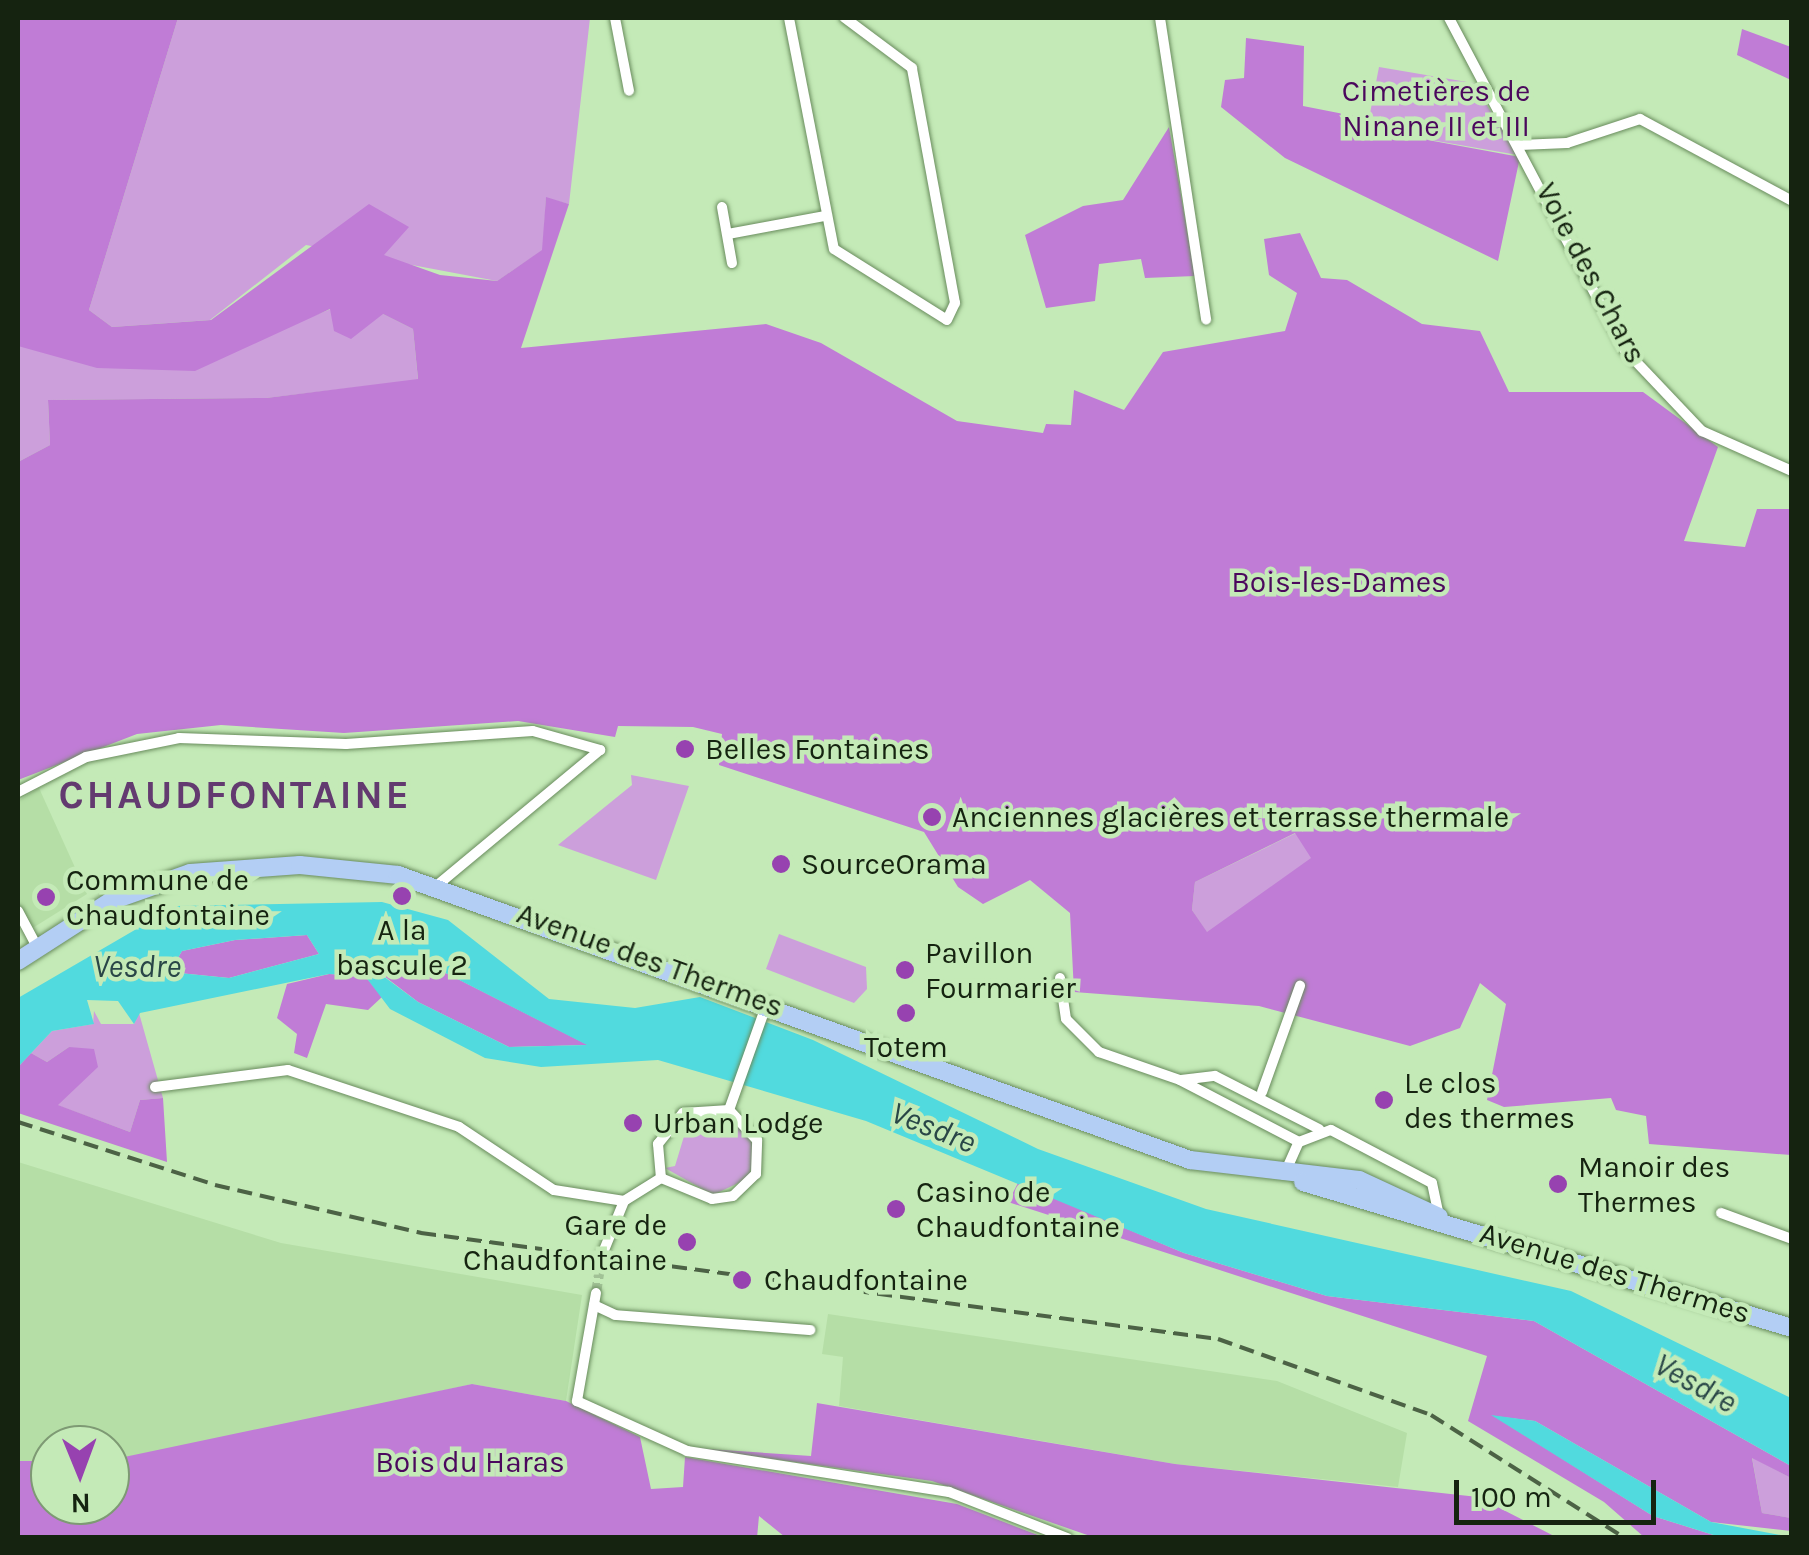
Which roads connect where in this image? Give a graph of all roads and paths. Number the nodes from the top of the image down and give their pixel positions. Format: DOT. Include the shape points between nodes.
graph roads {
  1 [pos="615,18"];
  2 [pos="789,18"];
  3 [pos="844,18"];
  4 [pos="1160,18"];
  5 [pos="1448,18"];
  6 [pos="629,91"];
  7 [pos="1520,145"];
  8 [pos="1792,201"];
  9 [pos="722,208"];
  10 [pos="825,216"];
  11 [pos="728,234"];
  12 [pos="732,263"];
  13 [pos="1206,320"];
  14 [pos="1792,471"];
  15 [pos="18,792"];
  16 [pos="436,886"];
  17 [pos="18,911"];
  18 [pos="36,945"];
  19 [pos="18,961"];
  20 [pos="1060,978"];
  21 [pos="1300,986"];
  22 [pos="767,1002"];
  23 [pos="1180,1080"];
  24 [pos="155,1088"];
  25 [pos="1262,1092"];
  26 [pos="729,1110"];
  27 [pos="1319,1129"];
  28 [pos="1299,1142"];
  29 [pos="1283,1176"];
  30 [pos="661,1178"];
  31 [pos="624,1201"];
  32 [pos="1721,1213"];
  33 [pos="1439,1217"];
  34 [pos="1792,1239"];
  35 [pos="602,1255"];
  36 [pos="1792,1328"];
  37 [pos="810,1330"];
  38 [pos="1067,1538"];
  1 -- 6 [label="street"];
  2 -- 10 [label="street"];
  3 -- 10 [label="street" via="912,68 951,318 847,262"];
  4 -- 13 [label="street"];
  5 -- 7 [label="street, Voie des Chars"];
  7 -- 8 [label="street" via="1567,143 1640,120"];
  7 -- 14 [label="street, Voie des Chars" via="1624,350 1702,431"];
  9 -- 11 [label="street"];
  10 -- 11 [label="street"];
  11 -- 12 [label="street"];
  15 -- 16 [label="street" via="86,757 178,738 346,744 533,731 600,750"];
  16 -- 18 [label="main road, Avenue des Thermes" via="358,869 230,866 139,888"];
  16 -- 22 [label="main road, Avenue des Thermes"];
  17 -- 18 [label="street"];
  18 -- 19 [label="main road, Avenue des Thermes"];
  20 -- 23 [label="street" via="1066,1019 1081,1038"];
  21 -- 25 [label="street"];
  22 -- 26 [label="street"];
  22 -- 29 [label="main road, Avenue des Thermes" via="1190,1160"];
  23 -- 25 [label="street" via="1215,1076"];
  23 -- 28 [label="street"];
  24 -- 31 [label="street" via="288,1070 459,1128 554,1190"];
  25 -- 27 [label="street"];
  26 -- 30 [label="street" via="696,1108 671,1122 658,1144"];
  26 -- 30 [label="street" via="757,1140 750,1184 712,1199"];
  27 -- 28 [label="street"];
  27 -- 33 [label="street, Avenue des Thermes" via="1432,1184"];
  28 -- 29 [label="street"];
  29 -- 33 [label="main road, Avenue des Thermes" via="1392,1189"];
  30 -- 31 [label="street"];
  31 -- 35 [label="street"];
  32 -- 34 [label="street"];
  33 -- 36 [label="main road, Avenue des Thermes"];
  37 -- 38 [label="street" via="615,1316 595,1299 577,1401 686,1451 925,1486"];
}
